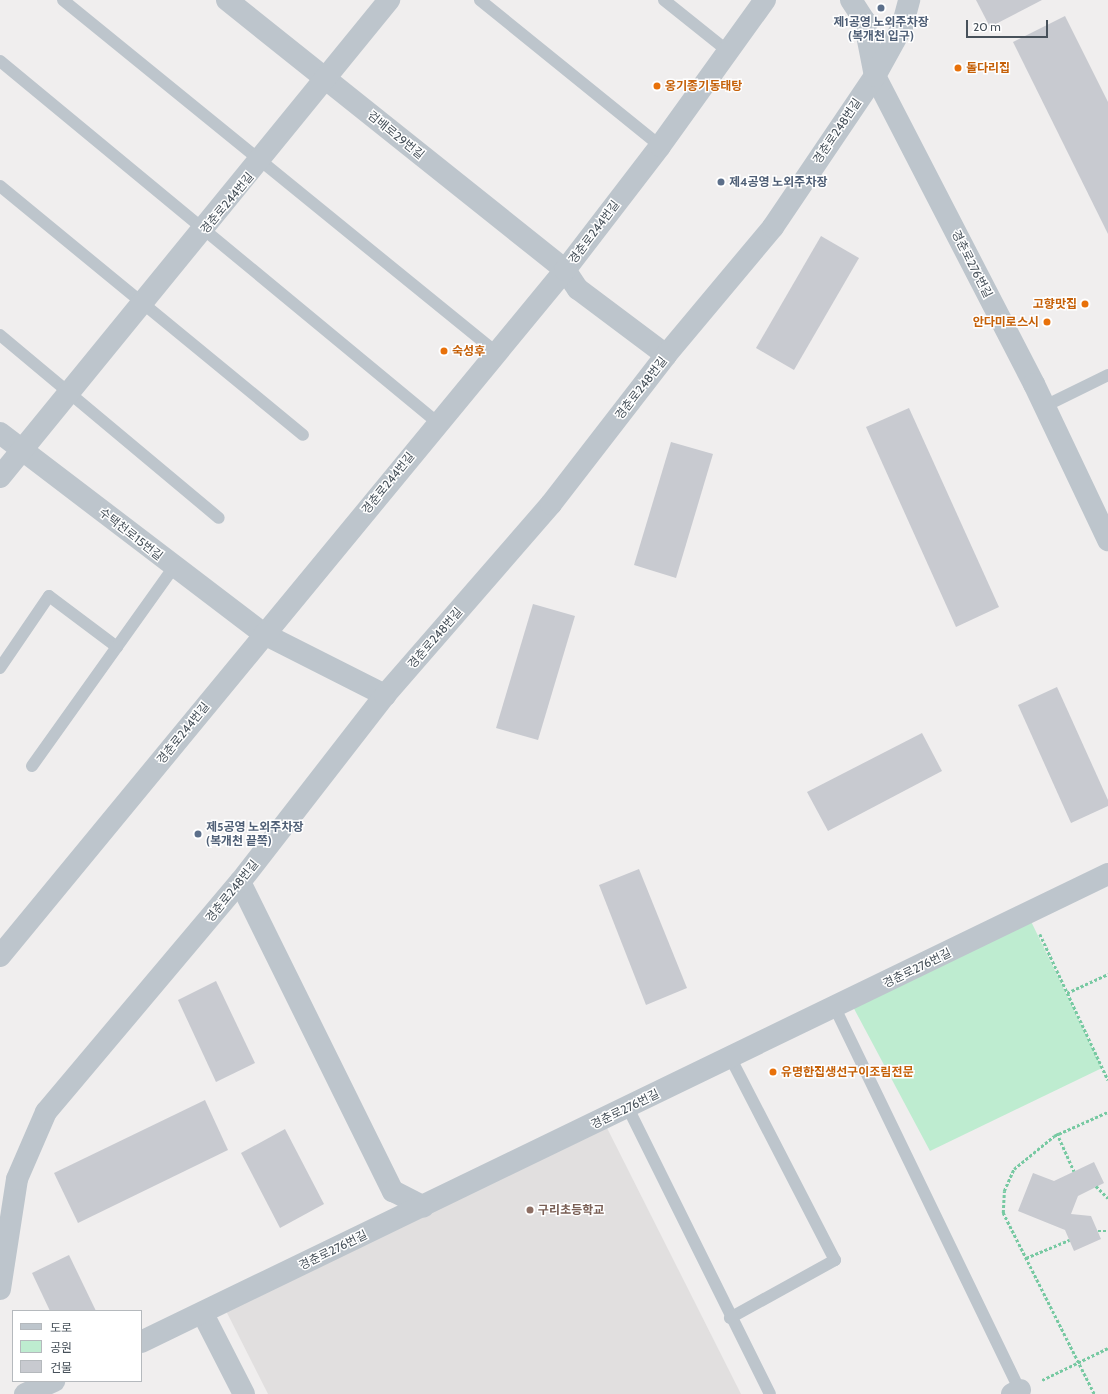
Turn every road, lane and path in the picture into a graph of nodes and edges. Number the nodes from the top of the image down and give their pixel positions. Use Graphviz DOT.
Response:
graph roads {
  1 [pos="63,0"];
  2 [pos="226,0"];
  3 [pos="389,0"];
  4 [pos="480,0"];
  5 [pos="664,0"];
  6 [pos="765,0"];
  7 [pos="851,0"];
  8 [pos="909,0"];
  9 [pos="729,52"];
  10 [pos="0,61"];
  11 [pos="875,76"];
  12 [pos="326,78"];
  13 [pos="660,146"];
  14 [pos="260,162"];
  15 [pos="0,186"];
  16 [pos="205,229"];
  17 [pos="565,270"];
  18 [pos="142,304"];
  19 [pos="0,335"];
  20 [pos="497,353"];
  21 [pos="666,355"];
  22 [pos="1108,375"];
  23 [pos="69,393"];
  24 [pos="1045,406"];
  25 [pos="438,423"];
  26 [pos="0,433"];
  27 [pos="303,435"];
  28 [pos="23,451"];
  29 [pos="0,477"];
  30 [pos="219,518"];
  31 [pos="1108,540"];
  32 [pos="174,567"];
  33 [pos="264,634"];
  34 [pos="116,647"];
  35 [pos="0,668"];
  36 [pos="385,695"];
  37 [pos="32,766"];
  38 [pos="1108,874"];
  39 [pos="240,882"];
  40 [pos="1030,914"];
  41 [pos="0,956"];
  42 [pos="1108,974"];
  43 [pos="1067,993"];
  44 [pos="835,1008"];
  45 [pos="729,1055"];
  46 [pos="1108,1080"];
  47 [pos="628,1108"];
  48 [pos="1108,1112"];
  49 [pos="1057,1133"];
  50 [pos="1074,1171"];
  51 [pos="1096,1186"];
  52 [pos="1108,1198"];
  53 [pos="424,1206"];
  54 [pos="1098,1231"];
  55 [pos="1108,1231"];
  56 [pos="1069,1240"];
  57 [pos="1026,1258"];
  58 [pos="0,1289"];
  59 [pos="203,1314"];
  60 [pos="730,1318"];
  61 [pos="142,1342"];
  62 [pos="1108,1348"];
  63 [pos="1078,1362"];
  64 [pos="52,1382"];
  65 [pos="1018,1393"];
  66 [pos="25,1394"];
  67 [pos="244,1394"];
  68 [pos="770,1394"];
  69 [pos="1094,1394"];
  1 -- 14 [label="lane"];
  2 -- 12 [label="street, 검배로29번길"];
  3 -- 12 [label="street, 경춘로244번길"];
  4 -- 13 [label="lane"];
  5 -- 9 [label="lane"];
  6 -- 9 [label="street, 경춘로244번길"];
  7 -- 11 [label="street, 경춘로276번길"];
  8 -- 11 [label="street, 경춘로248번길"];
  9 -- 13 [label="street, 경춘로244번길"];
  10 -- 16 [label="lane"];
  11 -- 21 [label="street, 경춘로248번길"];
  11 -- 24 [label="street, 경춘로276번길"];
  12 -- 14 [label="street, 경춘로244번길"];
  12 -- 17 [label="street, 검배로29번길"];
  13 -- 17 [label="street, 경춘로244번길"];
  14 -- 16 [label="street, 경춘로244번길"];
  14 -- 20 [label="lane"];
  15 -- 18 [label="lane"];
  16 -- 18 [label="street, 경춘로244번길"];
  16 -- 25 [label="lane"];
  17 -- 20 [label="street, 경춘로244번길"];
  17 -- 21 [label="street, 검배로29번길"];
  18 -- 23 [label="street, 경춘로244번길"];
  18 -- 27 [label="lane"];
  19 -- 23 [label="lane"];
  20 -- 25 [label="street, 경춘로244번길"];
  21 -- 36 [label="street, 경춘로248번길"];
  22 -- 24 [label="lane"];
  23 -- 28 [label="street, 경춘로244번길"];
  23 -- 30 [label="lane"];
  24 -- 31 [label="street, 경춘로276번길"];
  25 -- 33 [label="street, 경춘로244번길"];
  26 -- 28 [label="street, 수택천로15번길"];
  28 -- 29 [label="street, 경춘로244번길"];
  28 -- 32 [label="street, 수택천로15번길"];
  32 -- 33 [label="street, 수택천로15번길"];
  32 -- 34 [label="lane"];
  33 -- 36 [label="street, 수택천로15번길"];
  33 -- 41 [label="street, 경춘로244번길"];
  34 -- 35 [label="lane"];
  34 -- 37 [label="lane"];
  36 -- 39 [label="street, 경춘로248번길"];
  38 -- 40 [label="street, 경춘로276번길"];
  39 -- 53 [label="street"];
  39 -- 58 [label="street, 경춘로248번길"];
  40 -- 43 [label="path"];
  40 -- 44 [label="street, 경춘로276번길"];
  42 -- 43 [label="path"];
  43 -- 46 [label="path"];
  44 -- 45 [label="street, 경춘로276번길"];
  44 -- 65 [label="lane"];
  45 -- 47 [label="street, 경춘로276번길"];
  45 -- 60 [label="lane"];
  47 -- 53 [label="street, 경춘로276번길"];
  47 -- 60 [label="lane"];
  48 -- 49 [label="path"];
  49 -- 50 [label="path"];
  49 -- 57 [label="path"];
  51 -- 52 [label="path"];
  53 -- 59 [label="street, 경춘로276번길"];
  54 -- 55 [label="path"];
  56 -- 57 [label="path"];
  57 -- 63 [label="path"];
  59 -- 61 [label="street, 경춘로276번길"];
  59 -- 67 [label="street"];
  60 -- 68 [label="lane"];
  62 -- 63 [label="path"];
  63 -- 65 [label="path"];
  63 -- 69 [label="path"];
  64 -- 66 [label="street"];
}
